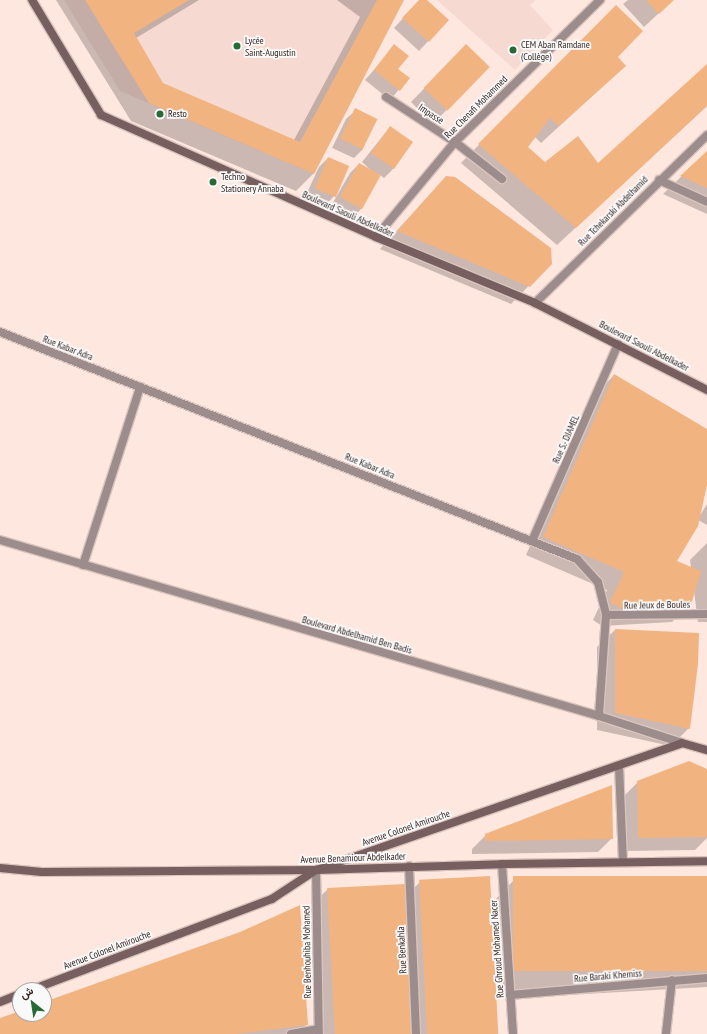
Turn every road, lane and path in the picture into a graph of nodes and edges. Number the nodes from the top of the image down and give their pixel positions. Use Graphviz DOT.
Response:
graph roads {
  1 [pos="32,0"];
  2 [pos="600,0"];
  3 [pos="386,97"];
  4 [pos="707,135"];
  5 [pos="455,142"];
  6 [pos="502,179"];
  7 [pos="659,180"];
  8 [pos="707,202"];
  9 [pos="376,237"];
  10 [pos="535,303"];
  11 [pos="0,332"];
  12 [pos="618,344"];
  13 [pos="140,387"];
  14 [pos="707,390"];
  15 [pos="0,540"];
  16 [pos="532,541"];
  17 [pos="83,565"];
  18 [pos="707,614"];
  19 [pos="606,616"];
  20 [pos="598,716"];
  21 [pos="682,743"];
  22 [pos="707,750"];
  23 [pos="619,766"];
  24 [pos="707,861"];
  25 [pos="623,862"];
  26 [pos="502,864"];
  27 [pos="409,866"];
  28 [pos="0,868"];
  29 [pos="316,870"];
  30 [pos="707,978"];
  31 [pos="672,980"];
  32 [pos="52,982"];
  33 [pos="510,995"];
  34 [pos="12,997"];
  35 [pos="0,1002"];
  36 [pos="319,1032"];
  37 [pos="291,1034"];
  38 [pos="416,1034"];
  39 [pos="513,1034"];
  40 [pos="666,1034"];
  1 -- 9 [label="main road, Boulevard Saouli Abdelkader"];
  2 -- 5 [label="street, Rue Chenafi Mohammed"];
  3 -- 5 [label="street, Impasse"];
  4 -- 7 [label="street, Rue Tchekarski Abdelhamid"];
  5 -- 6 [label="street, Impasse"];
  5 -- 9 [label="street, Rue Chenafi Mohammed"];
  7 -- 8 [label="street"];
  7 -- 10 [label="street, Rue Tchekarski Abdelhamid"];
  9 -- 10 [label="main road, Boulevard Saouli Abdelkader"];
  10 -- 12 [label="main road, Boulevard Saouli Abdelkader"];
  11 -- 13 [label="street, Rue Kabar Adra"];
  12 -- 14 [label="main road, Boulevard Saouli Abdelkader"];
  12 -- 16 [label="street, Rue S.- DJAMEL"];
  13 -- 16 [label="street, Rue Kabar Adra"];
  13 -- 17 [label="street"];
  15 -- 17 [label="street, Boulevard Abdelhamid Ben Badis"];
  16 -- 19 [label="street, Rue Kabar Adra"];
  17 -- 20 [label="street, Boulevard Abdelhamid Ben Badis"];
  18 -- 19 [label="street, Rue Jeux de Boules"];
  19 -- 20 [label="street, Rue Kabar Adra"];
  20 -- 21 [label="street, Boulevard Abdelhamid Ben Badis"];
  21 -- 22 [label="main road, Boulevard Abdelhamid Ben Badis"];
  21 -- 23 [label="main road, Avenue Colonel Amirouche"];
  23 -- 25 [label="street"];
  23 -- 29 [label="main road, Avenue Colonel Amirouche"];
  24 -- 25 [label="main road, Avenue Benamiour Abdelkader"];
  25 -- 26 [label="main road, Avenue Benamiour Abdelkader"];
  26 -- 27 [label="main road, Avenue Benamiour Abdelkader"];
  26 -- 33 [label="street, Rue Ghroud Mohamed Nacer"];
  27 -- 29 [label="main road, Avenue Benamiour Abdelkader"];
  27 -- 38 [label="street, Rue Benkahla"];
  28 -- 29 [label="main road, Avenue Benamiour Abdelkader"];
  29 -- 32 [label="main road, Avenue Colonel Amirouche"];
  29 -- 36 [label="street, Rue Benhouhiba Mohamed"];
  30 -- 31 [label="street, Rue Baraki Khemiss"];
  31 -- 33 [label="street, Rue Baraki Khemiss"];
  31 -- 40 [label="street"];
  33 -- 39 [label="street, Rue Ghroud Mohamed Nacer"];
  34 -- 35 [label="main road"];
  36 -- 37 [label="street"];
}
